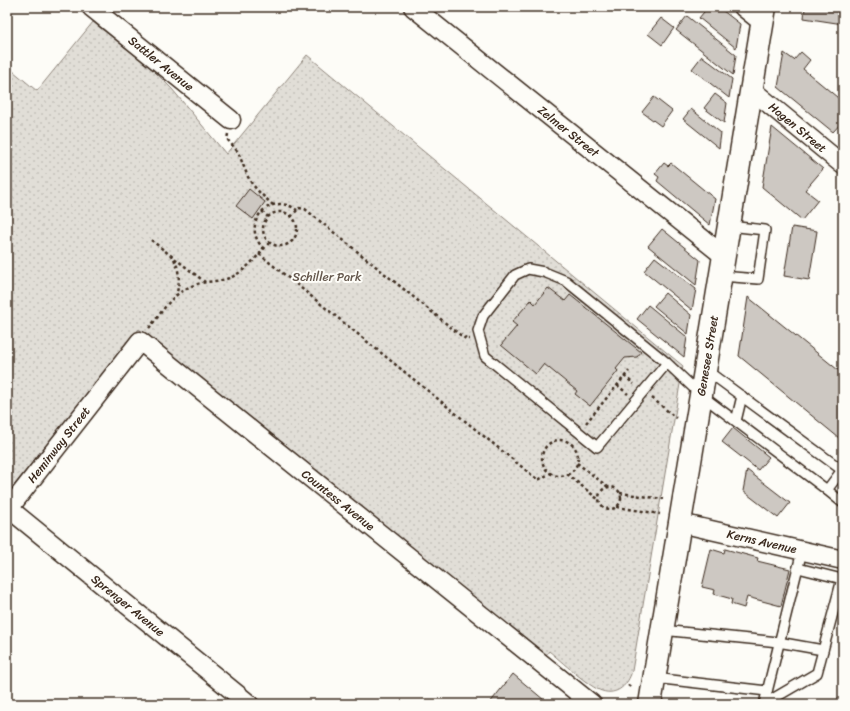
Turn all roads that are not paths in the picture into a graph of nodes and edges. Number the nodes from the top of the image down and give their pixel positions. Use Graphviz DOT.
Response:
graph roads {
  1 [pos="91,7"];
  2 [pos="413,7"];
  3 [pos="743,7"];
  4 [pos="110,13"];
  5 [pos="764,15"];
  6 [pos="752,90"];
  7 [pos="231,120"];
  8 [pos="843,165"];
  9 [pos="729,226"];
  10 [pos="723,266"];
  11 [pos="667,363"];
  12 [pos="706,370"];
  13 [pos="701,395"];
  14 [pos="742,396"];
  15 [pos="96,397"];
  16 [pos="736,422"];
  17 [pos="842,470"];
  18 [pos="827,490"];
  19 [pos="843,502"];
  20 [pos="8,509"];
  21 [pos="680,523"];
  22 [pos="800,559"];
  23 [pos="843,560"];
  24 [pos="842,574"];
  25 [pos="662,630"];
  26 [pos="778,642"];
  27 [pos="823,650"];
  28 [pos="654,678"];
  29 [pos="767,691"];
  30 [pos="249,704"];
  31 [pos="592,704"];
  32 [pos="650,704"];
  33 [pos="764,704"];
  1 -- 4 [label="street, Sattler Avenue"];
  2 -- 10 [label="street, Zelmer Street"];
  3 -- 5 [label="street"];
  4 -- 7 [label="street, Sattler Avenue"];
  5 -- 6 [label="main road, Genesee Street"];
  6 -- 8 [label="street, Hagen Street"];
  6 -- 9 [label="main road, Genesee Street"];
  9 -- 10 [label="main road, Genesee Street"];
  9 -- 10 [label="lane"];
  10 -- 12 [label="main road, Genesee Street"];
  11 -- 11 [label="lane"];
  11 -- 13 [label="lane"];
  12 -- 13 [label="main road, Genesee Street"];
  12 -- 14 [label="lane"];
  13 -- 16 [label="lane"];
  13 -- 21 [label="main road, Genesee Street"];
  14 -- 16 [label="lane"];
  14 -- 17 [label="lane"];
  15 -- 20 [label="street, Heminway Street"];
  15 -- 31 [label="street, Countess Avenue"];
  16 -- 18 [label="lane"];
  17 -- 18 [label="lane"];
  18 -- 19 [label="lane"];
  20 -- 30 [label="street, Sprenger Avenue"];
  21 -- 22 [label="street, Kerns Avenue"];
  21 -- 25 [label="main road, Genesee Street"];
  22 -- 23 [label="street, Kerns Avenue"];
  22 -- 24 [label="lane"];
  22 -- 26 [label="lane"];
  24 -- 27 [label="lane"];
  25 -- 26 [label="lane"];
  25 -- 28 [label="main road, Genesee Street"];
  26 -- 27 [label="lane"];
  26 -- 29 [label="lane"];
  27 -- 33 [label="lane"];
  28 -- 29 [label="lane"];
  28 -- 32 [label="main road, Genesee Street"];
  29 -- 33 [label="lane"];
}
